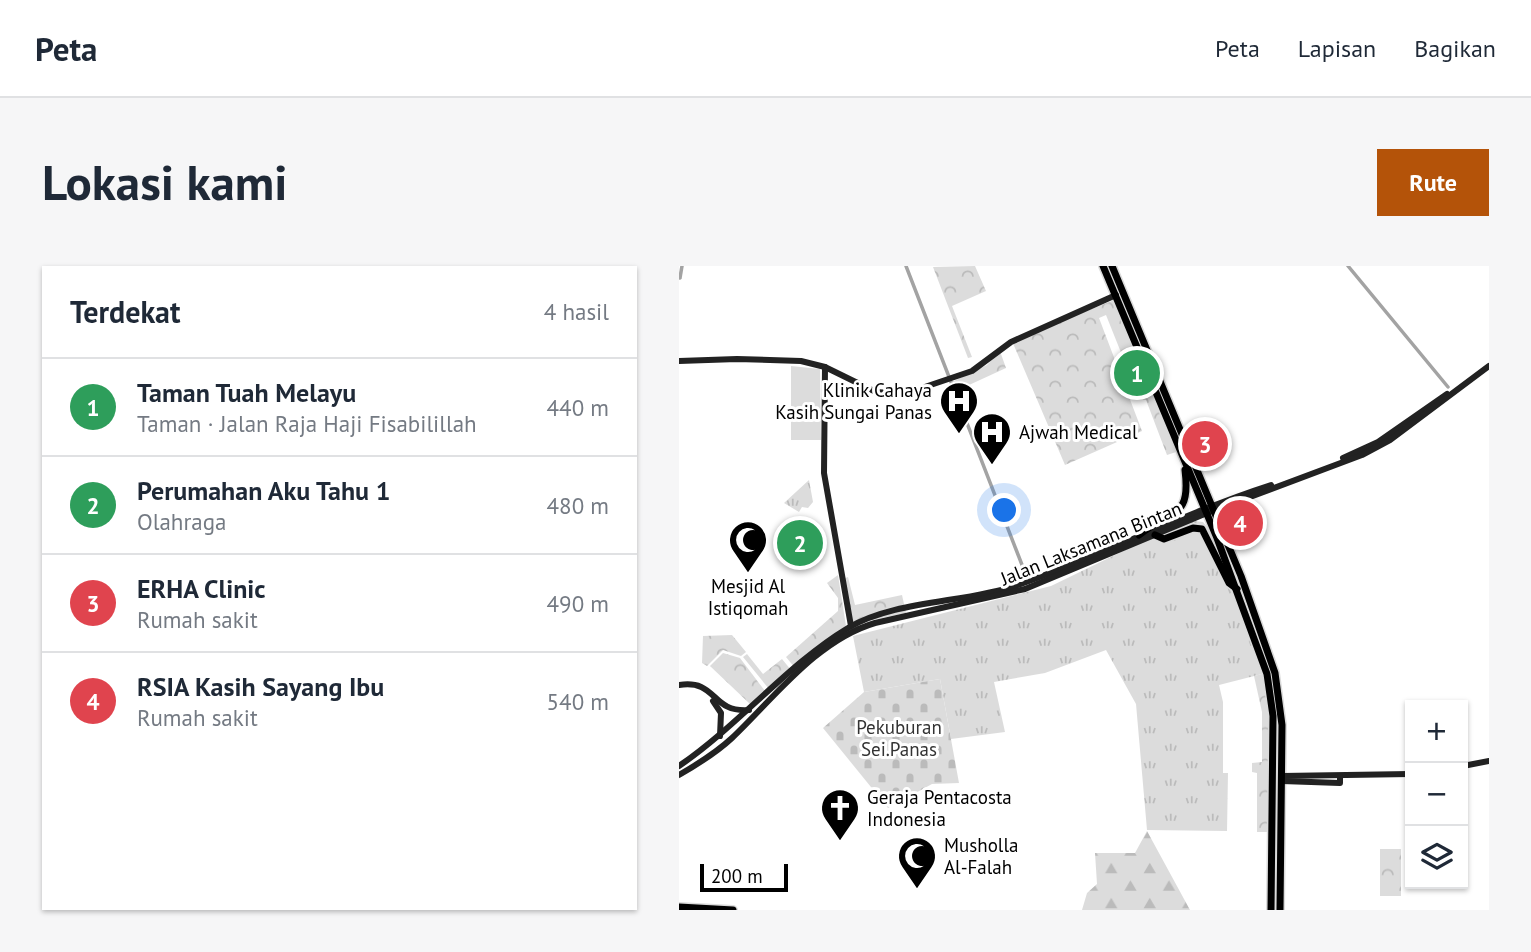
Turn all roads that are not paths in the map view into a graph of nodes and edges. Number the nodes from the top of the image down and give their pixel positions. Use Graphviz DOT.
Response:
graph roads {
  1 [pos="1103,266"];
  2 [pos="1112,266"];
  3 [pos="1116,295"];
  4 [pos="1145,341"];
  5 [pos="1136,345"];
  6 [pos="679,361"];
  7 [pos="1489,361"];
  8 [pos="1489,366"];
  9 [pos="825,367"];
  10 [pos="1184,462"];
  11 [pos="1210,509"];
  12 [pos="1139,535"];
  13 [pos="1154,535"];
  14 [pos="1047,578"];
  15 [pos="1238,589"];
  16 [pos="851,626"];
  17 [pos="679,686"];
  18 [pos="1275,699"];
  19 [pos="749,710"];
  20 [pos="719,738"];
  21 [pos="1272,750"];
  22 [pos="1282,750"];
  23 [pos="1489,761"];
  24 [pos="1468,765"];
  25 [pos="679,766"];
  26 [pos="1405,774"];
  27 [pos="679,775"];
  28 [pos="1282,778"];
  29 [pos="1271,887"];
  30 [pos="1281,887"];
  31 [pos="679,907"];
  32 [pos="733,910"];
  33 [pos="1271,910"];
  34 [pos="1280,910"];
  1 -- 3 [label="main road"];
  2 -- 4 [label="main road"];
  3 -- 5 [label="main road"];
  3 -- 9 [label="main road"];
  4 -- 5 [label="main road"];
  4 -- 11 [label="main road"];
  5 -- 10 [label="main road"];
  6 -- 9 [label="main road"];
  7 -- 11 [label="main road, Jalan Laksamana Bintan"];
  8 -- 11 [label="main road, Jalan Laksamana Bintan"];
  9 -- 16 [label="main road"];
  10 -- 11 [label="main road"];
  10 -- 12 [label="main road"];
  11 -- 12 [label="main road, Jalan Laksamana Bintan"];
  11 -- 13 [label="main road, Jalan Laksamana Bintan"];
  11 -- 15 [label="main road"];
  11 -- 18 [label="main road"];
  12 -- 14 [label="main road, Jalan Laksamana Bintan"];
  13 -- 14 [label="main road, Jalan Laksamana Bintan"];
  13 -- 15 [label="main road"];
  14 -- 16 [label="main road, Jalan Laksamana Bintan"];
  14 -- 27 [label="main road, Jalan Laksamana Bintan"];
  15 -- 18 [label="main road"];
  16 -- 19 [label="main road, Jalan Laksamana Bintan"];
  17 -- 19 [label="main road"];
  17 -- 20 [label="main road"];
  18 -- 21 [label="main road"];
  18 -- 22 [label="main road"];
  19 -- 20 [label="main road, Jalan Laksamana Bintan"];
  20 -- 25 [label="main road, Jalan Laksamana Bintan"];
  21 -- 22 [label="main road"];
  21 -- 29 [label="main road"];
  22 -- 28 [label="main road"];
  23 -- 24 [label="main road"];
  26 -- 28 [label="main road"];
  28 -- 30 [label="main road"];
  29 -- 30 [label="main road"];
  29 -- 33 [label="main road"];
  30 -- 34 [label="main road"];
  31 -- 32 [label="main road"];
}
